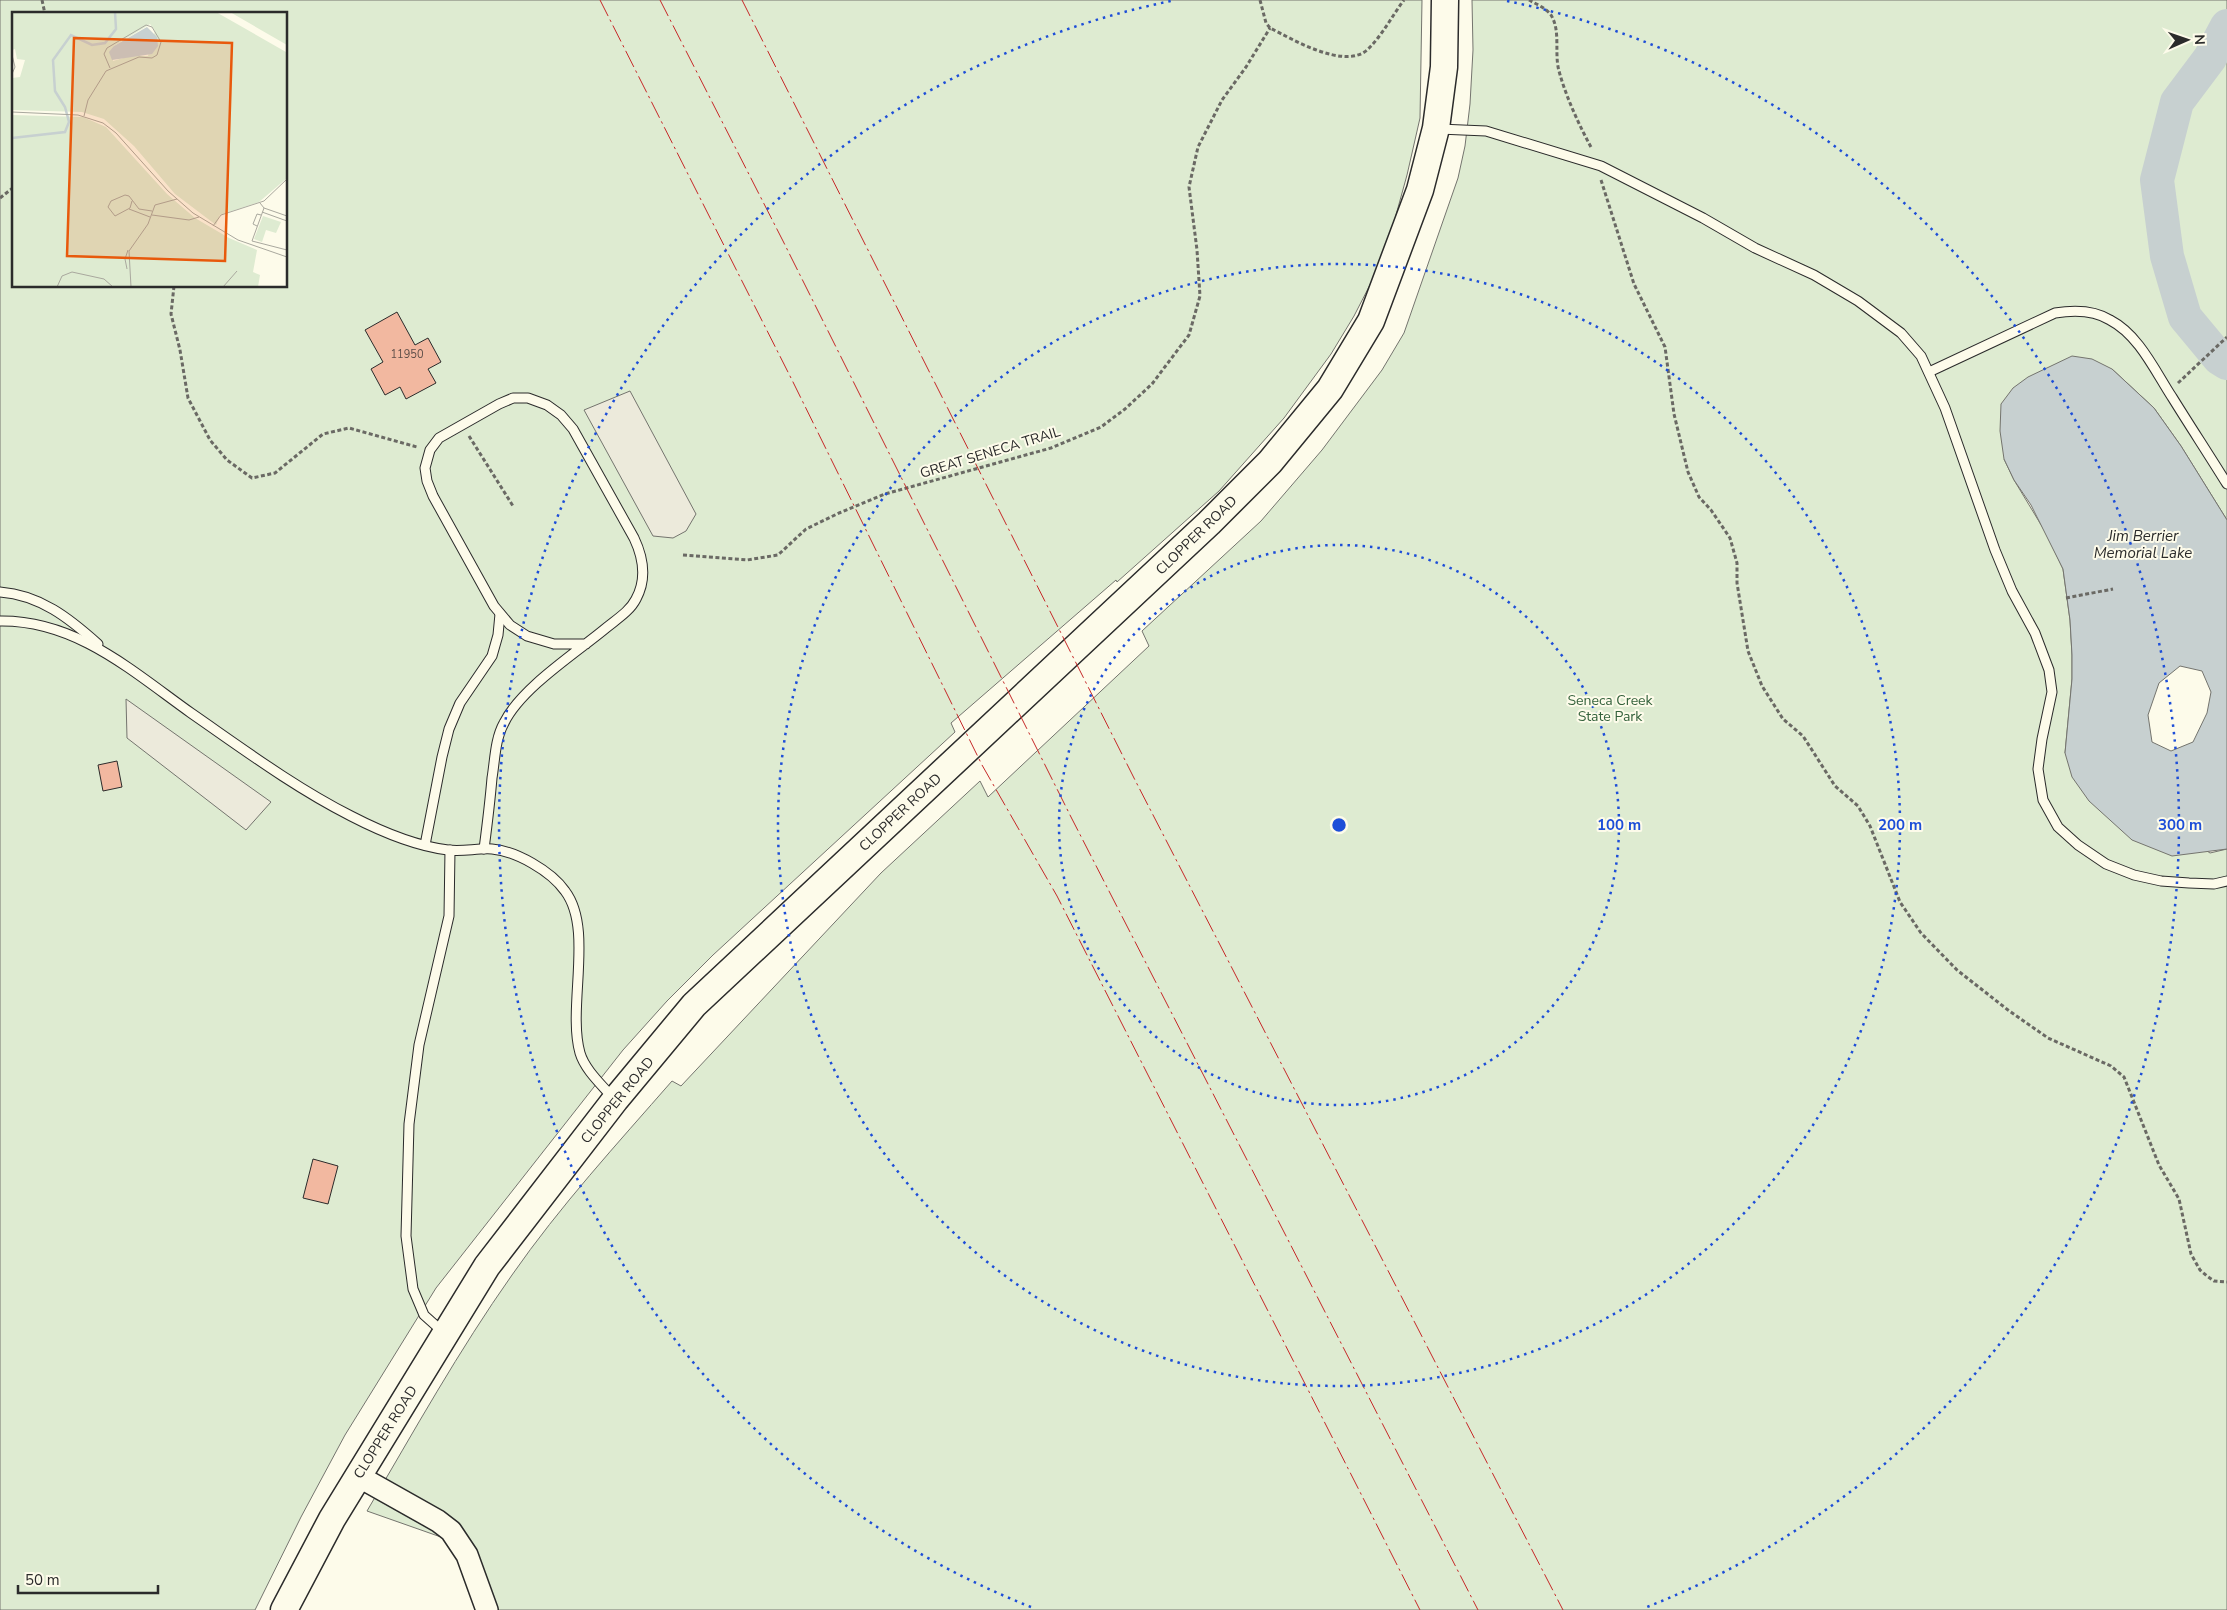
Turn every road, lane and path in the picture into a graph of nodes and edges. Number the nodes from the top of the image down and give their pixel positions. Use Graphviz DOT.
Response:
graph roads {
  1 [pos="1260,0"];
  2 [pos="1404,0"];
  3 [pos="1445,0"];
  4 [pos="1529,0"];
  5 [pos="1270,28"];
  6 [pos="1436,128"];
  7 [pos="1601,166"];
  8 [pos="12,189"];
  9 [pos="0,198"];
  10 [pos="174,288"];
  11 [pos="2227,338"];
  12 [pos="1929,372"];
  13 [pos="2169,392"];
  14 [pos="462,425"];
  15 [pos="430,450"];
  16 [pos="2227,484"];
  17 [pos="513,506"];
  18 [pos="684,555"];
  19 [pos="2112,589"];
  20 [pos="0,592"];
  21 [pos="2066,598"];
  22 [pos="500,614"];
  23 [pos="0,620"];
  24 [pos="586,644"];
  25 [pos="108,653"];
  26 [pos="425,845"];
  27 [pos="450,850"];
  28 [pos="484,850"];
  29 [pos="2227,881"];
  30 [pos="615,1100"];
  31 [pos="2227,1282"];
  32 [pos="445,1334"];
  33 [pos="358,1476"];
  34 [pos="284,1610"];
  35 [pos="487,1610"];
  1 -- 5 [label="path"];
  2 -- 5 [label="path"];
  3 -- 6 [label="main road, CLOPPER ROAD"];
  4 -- 7 [label="path"];
  5 -- 18 [label="path, GREAT SENECA TRAIL"];
  6 -- 7 [label="lane"];
  6 -- 30 [label="main road, CLOPPER ROAD"];
  7 -- 12 [label="lane"];
  7 -- 31 [label="path"];
  8 -- 9 [label="path"];
  10 -- 15 [label="path"];
  11 -- 13 [label="path"];
  12 -- 13 [label="lane"];
  12 -- 29 [label="lane"];
  13 -- 16 [label="lane"];
  14 -- 15 [label="lane"];
  14 -- 17 [label="path"];
  14 -- 24 [label="lane"];
  15 -- 22 [label="lane"];
  19 -- 21 [label="path"];
  20 -- 25 [label="lane"];
  22 -- 24 [label="lane"];
  22 -- 26 [label="lane"];
  23 -- 25 [label="lane"];
  24 -- 28 [label="lane"];
  25 -- 26 [label="lane"];
  26 -- 27 [label="lane"];
  27 -- 28 [label="lane"];
  27 -- 32 [label="lane"];
  28 -- 30 [label="lane"];
  30 -- 32 [label="main road, CLOPPER ROAD"];
  32 -- 33 [label="main road, CLOPPER ROAD"];
  33 -- 34 [label="main road, CLOPPER ROAD"];
  33 -- 35 [label="street"];
}
